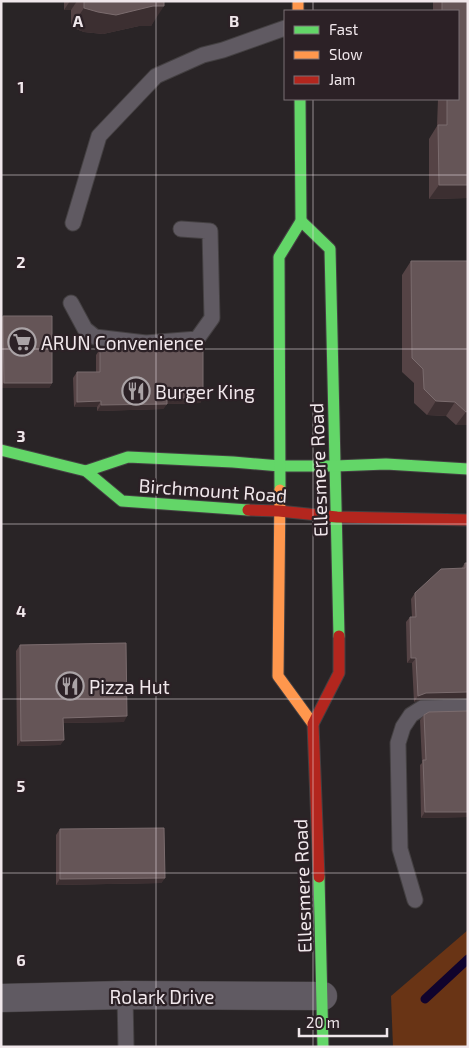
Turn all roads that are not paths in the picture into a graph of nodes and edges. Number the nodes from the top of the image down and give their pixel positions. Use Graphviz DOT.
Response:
graph roads {
  1 [pos="284,28"];
  2 [pos="300,100"];
  3 [pos="301,221"];
  4 [pos="73,223"];
  5 [pos="181,229"];
  6 [pos="71,303"];
  7 [pos="1,450"];
  8 [pos="280,466"];
  9 [pos="335,466"];
  10 [pos="468,469"];
  11 [pos="86,471"];
  12 [pos="279,511"];
  13 [pos="337,516"];
  14 [pos="468,520"];
  15 [pos="468,707"];
  16 [pos="313,724"];
  17 [pos="415,900"];
  18 [pos="125,995"];
  19 [pos="323,996"];
  20 [pos="1,998"];
  21 [pos="126,1047"];
  22 [pos="323,1047"];
  1 -- 4 [label="lane"];
  2 -- 3 [label="main road"];
  3 -- 8 [label="main road, Ellesmere Road"];
  3 -- 9 [label="main road, Ellesmere Road"];
  5 -- 6 [label="lane"];
  7 -- 11 [label="main road, Birchmount Road"];
  8 -- 9 [label="main road, Birchmount Road"];
  8 -- 11 [label="main road, Birchmount Road"];
  8 -- 12 [label="main road, Ellesmere Road"];
  9 -- 10 [label="main road, Birchmount Road"];
  9 -- 13 [label="main road, Ellesmere Road"];
  11 -- 12 [label="main road, Birchmount Road"];
  12 -- 13 [label="main road, Birchmount Road"];
  12 -- 16 [label="main road, Ellesmere Road"];
  13 -- 14 [label="main road, Birchmount Road"];
  13 -- 16 [label="main road, Ellesmere Road"];
  15 -- 17 [label="lane"];
  16 -- 19 [label="main road, Ellesmere Road"];
  18 -- 19 [label="street, Rolark Drive"];
  18 -- 20 [label="street, Rolark Drive"];
  18 -- 21 [label="lane"];
  19 -- 22 [label="main road, Ellesmere Road"];
}
